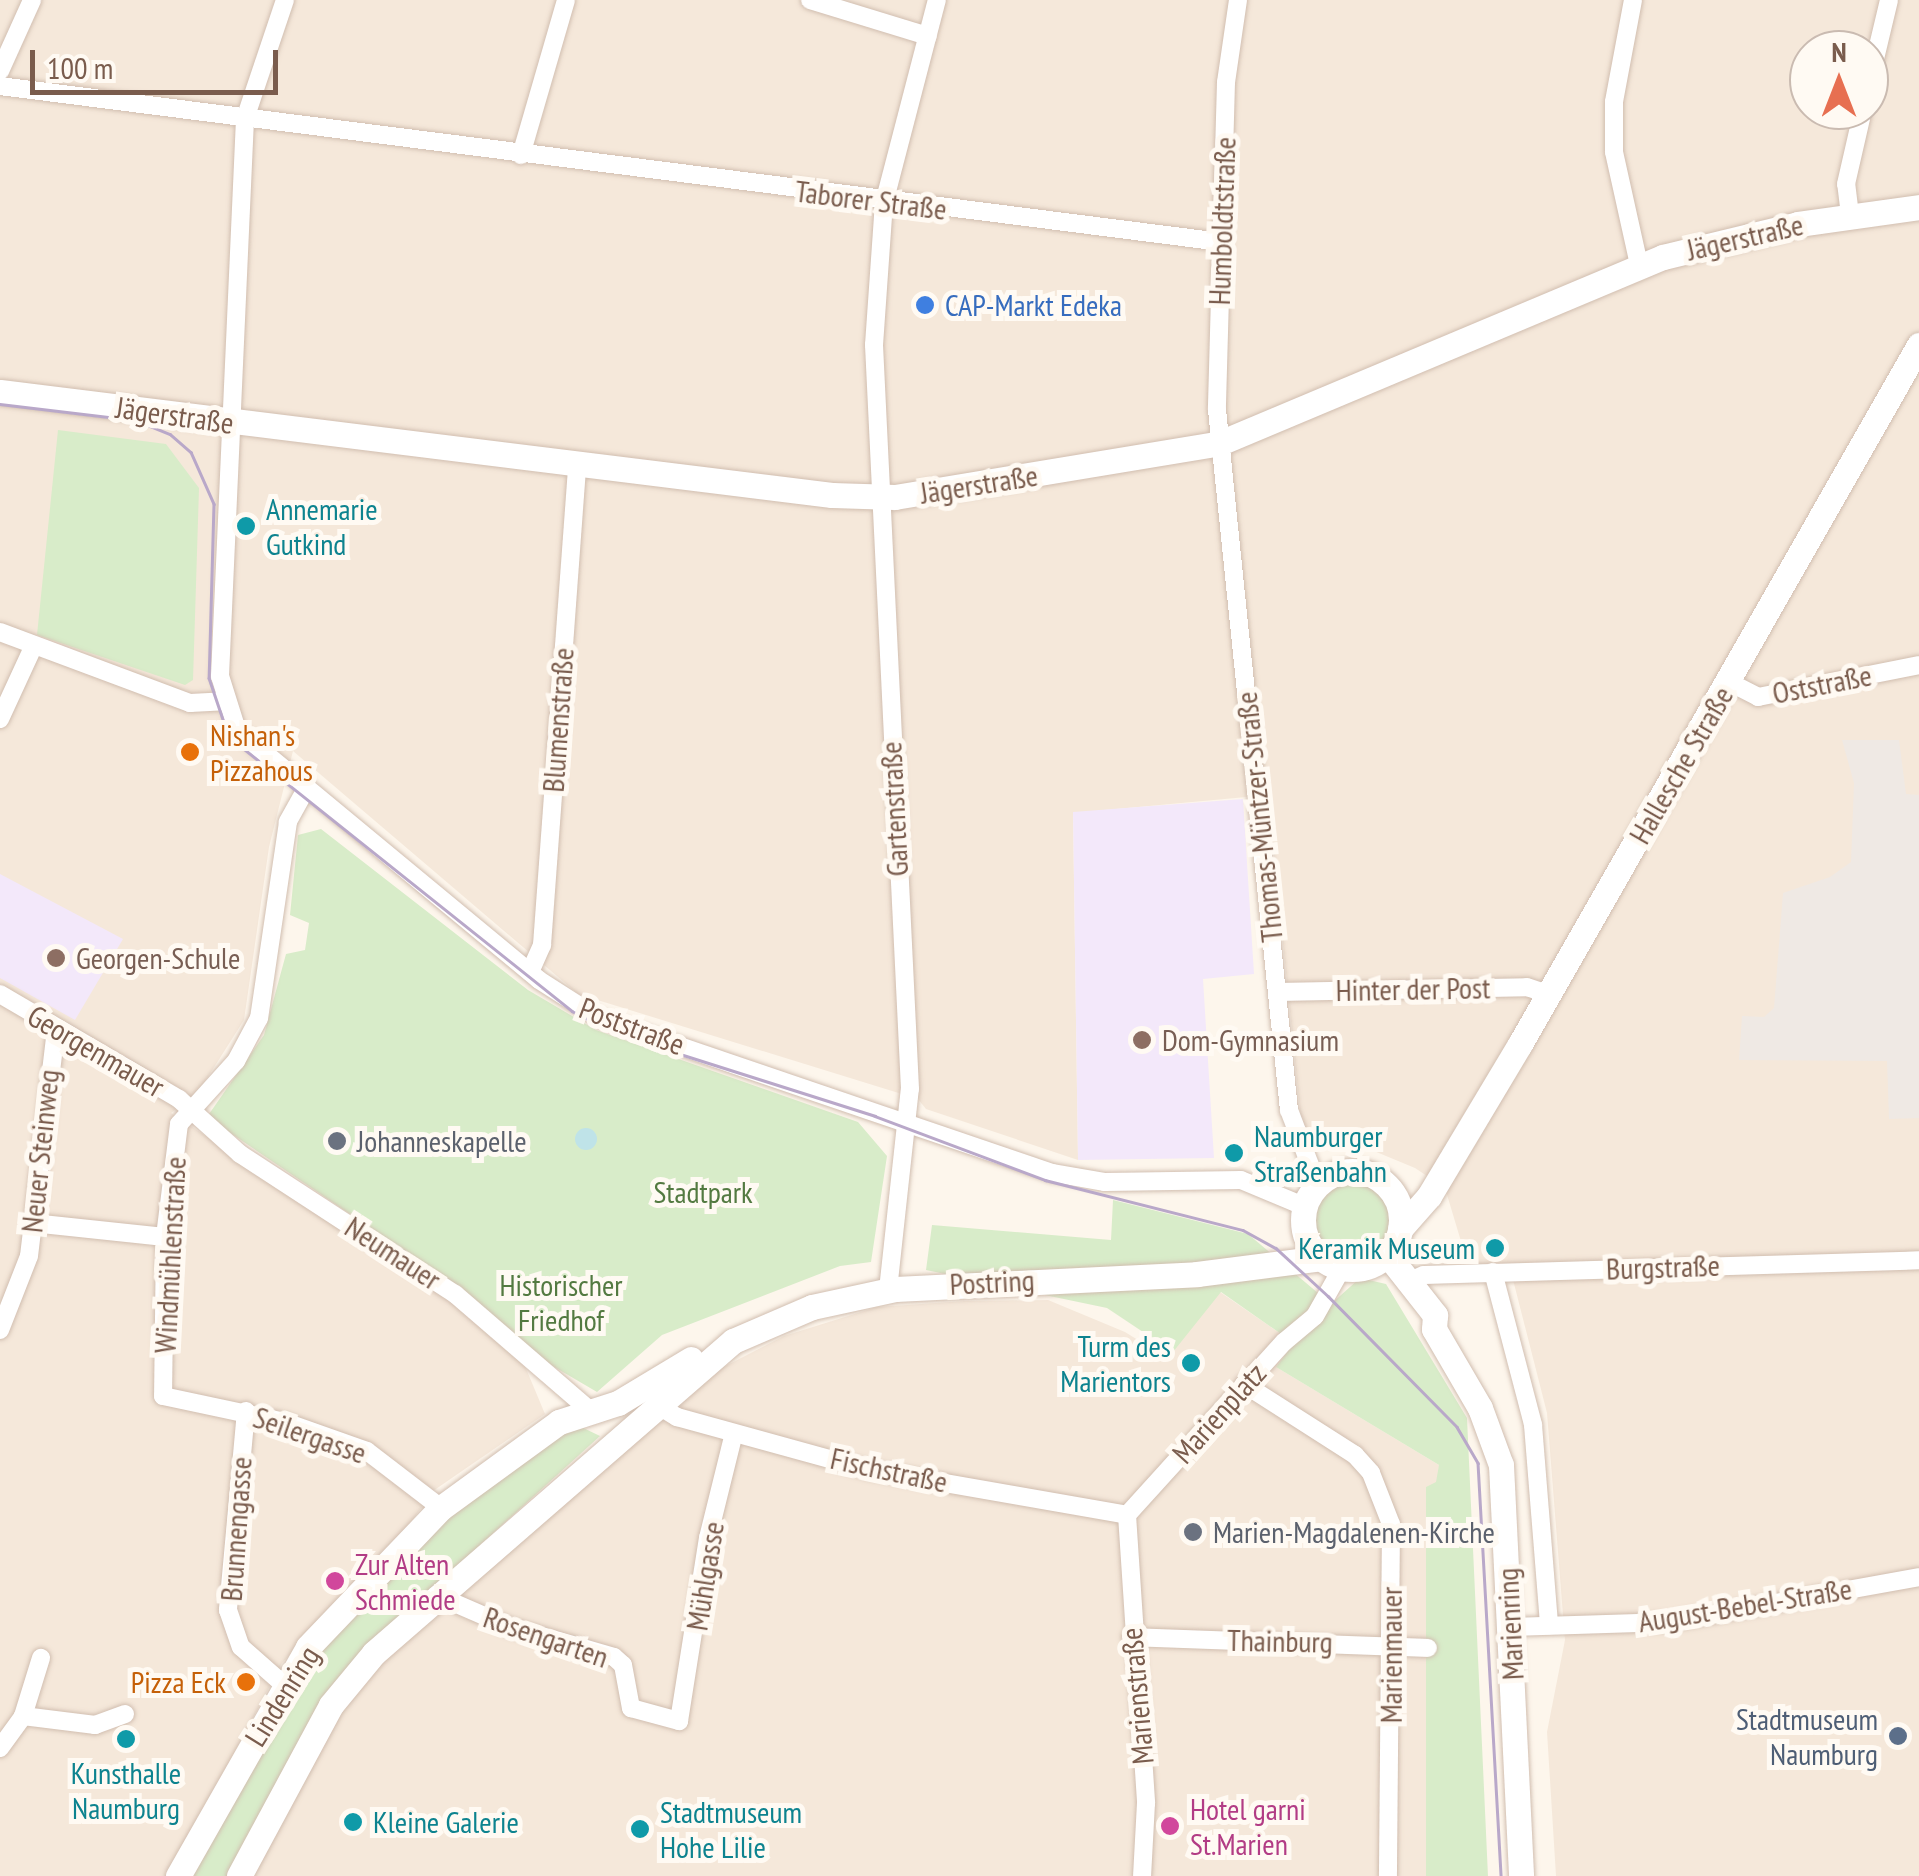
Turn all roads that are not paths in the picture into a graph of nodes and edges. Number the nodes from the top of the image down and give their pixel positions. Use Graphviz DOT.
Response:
graph roads {
  1 [pos="32,0"];
  2 [pos="284,0"];
  3 [pos="566,0"];
  4 [pos="810,0"];
  5 [pos="937,0"];
  6 [pos="1238,0"];
  7 [pos="1633,0"];
  8 [pos="1889,0"];
  9 [pos="1882,30"];
  10 [pos="928,36"];
  11 [pos="0,71"];
  12 [pos="0,86"];
  13 [pos="245,119"];
  14 [pos="1858,130"];
  15 [pos="521,156"];
  16 [pos="884,202"];
  17 [pos="1919,207"];
  18 [pos="1850,215"];
  19 [pos="1222,242"];
  20 [pos="1639,265"];
  21 [pos="1919,345"];
  22 [pos="0,392"];
  23 [pos="229,422"];
  24 [pos="1220,442"];
  25 [pos="577,465"];
  26 [pos="880,498"];
  27 [pos="0,632"];
  28 [pos="34,645"];
  29 [pos="1919,665"];
  30 [pos="1729,682"];
  31 [pos="224,701"];
  32 [pos="0,720"];
  33 [pos="306,789"];
  34 [pos="530,972"];
  35 [pos="1277,992"];
  36 [pos="0,994"];
  37 [pos="1547,994"];
  38 [pos="56,1028"];
  39 [pos="190,1110"];
  40 [pos="908,1121"];
  41 [pos="1434,1179"];
  42 [pos="1388,1188"];
  43 [pos="1310,1208"];
  44 [pos="32,1223"];
  45 [pos="1400,1229"];
  46 [pos="165,1238"];
  47 [pos="1387,1254"];
  48 [pos="1919,1260"];
  49 [pos="1332,1263"];
  50 [pos="1272,1264"];
  51 [pos="1493,1272"];
  52 [pos="1412,1288"];
  53 [pos="888,1290"];
  54 [pos="0,1330"];
  55 [pos="722,1348"];
  56 [pos="1244,1384"];
  57 [pos="652,1394"];
  58 [pos="163,1396"];
  59 [pos="599,1407"];
  60 [pos="246,1412"];
  61 [pos="626,1429"];
  62 [pos="734,1433"];
  63 [pos="441,1508"];
  64 [pos="1127,1515"];
  65 [pos="1919,1577"];
  66 [pos="436,1595"];
  67 [pos="1549,1625"];
  68 [pos="1511,1627"];
  69 [pos="1131,1637"];
  70 [pos="1390,1647"];
  71 [pos="1428,1648"];
  72 [pos="41,1658"];
  73 [pos="283,1684"];
  74 [pos="125,1714"];
  75 [pos="23,1716"];
  76 [pos="679,1721"];
  77 [pos="0,1748"];
  78 [pos="178,1876"];
  79 [pos="239,1876"];
  80 [pos="1142,1876"];
  81 [pos="1388,1876"];
  82 [pos="1521,1876"];
  1 -- 11 [label="street"];
  2 -- 13 [label="street"];
  3 -- 15 [label="street"];
  4 -- 10 [label="street"];
  5 -- 10 [label="street, Gartenstraße"];
  6 -- 19 [label="street, Humboldtstraße"];
  7 -- 20 [label="street"];
  8 -- 9 [label="street"];
  10 -- 16 [label="street, Gartenstraße"];
  12 -- 13 [label="street, Taborer Straße"];
  13 -- 15 [label="street, Taborer Straße"];
  13 -- 23 [label="street"];
  14 -- 18 [label="street"];
  15 -- 16 [label="street, Taborer Straße"];
  16 -- 19 [label="street, Taborer Straße"];
  16 -- 26 [label="street, Gartenstraße"];
  17 -- 18 [label="main road, Jägerstraße"];
  18 -- 20 [label="main road, Jägerstraße"];
  19 -- 24 [label="street, Humboldtstraße"];
  20 -- 24 [label="main road, Jägerstraße"];
  21 -- 30 [label="main road, Hallesche Straße"];
  22 -- 23 [label="main road, Jägerstraße"];
  23 -- 25 [label="main road, Jägerstraße"];
  23 -- 31 [label="street"];
  24 -- 26 [label="main road, Jägerstraße"];
  24 -- 35 [label="street, Thomas-Müntzer-Straße"];
  25 -- 26 [label="main road, Jägerstraße"];
  25 -- 34 [label="street, Blumenstraße"];
  26 -- 40 [label="street, Gartenstraße"];
  27 -- 28 [label="street"];
  28 -- 31 [label="street"];
  28 -- 32 [label="street"];
  29 -- 30 [label="street, Oststraße"];
  30 -- 37 [label="main road, Hallesche Straße"];
  31 -- 33 [label="street, Poststraße"];
  33 -- 34 [label="street, Poststraße"];
  33 -- 39 [label="street, Windmühlenstraße"];
  34 -- 40 [label="street, Poststraße"];
  35 -- 37 [label="street, Hinter der Post"];
  35 -- 43 [label="street, Thomas-Müntzer-Straße"];
  36 -- 38 [label="street, Georgenmauer"];
  37 -- 41 [label="main road, Hallesche Straße"];
  38 -- 39 [label="street, Georgenmauer"];
  38 -- 44 [label="street, Neuer Steinweg"];
  39 -- 46 [label="street, Windmühlenstraße"];
  39 -- 59 [label="street, Neumauer"];
  40 -- 43 [label="street, Poststraße"];
  40 -- 53 [label="street, Gartenstraße"];
  41 -- 42 [label="main road"];
  41 -- 45 [label="main road, Hallesche Straße"];
  42 -- 43 [label="main road"];
  42 -- 45 [label="main road"];
  43 -- 49 [label="main road"];
  43 -- 50 [label="main road"];
  44 -- 46 [label="street"];
  44 -- 54 [label="street, Neuer Steinweg"];
  45 -- 47 [label="main road"];
  46 -- 58 [label="street, Windmühlenstraße"];
  47 -- 49 [label="main road"];
  47 -- 52 [label="main road, Marienring"];
  48 -- 51 [label="street, Burgstraße"];
  49 -- 50 [label="main road, Postring"];
  49 -- 56 [label="street, Marienplatz"];
  50 -- 53 [label="main road, Postring"];
  51 -- 52 [label="street, Burgstraße"];
  51 -- 67 [label="street, Marienring"];
  52 -- 68 [label="main road, Marienring"];
  53 -- 55 [label="main road, Postring"];
  55 -- 57 [label="main road, Lindenring"];
  56 -- 64 [label="street, Marienplatz"];
  56 -- 70 [label="street, Marienmauer"];
  57 -- 59 [label="main road, Lindenring"];
  57 -- 61 [label="main road, Lindenring"];
  57 -- 62 [label="street, Fischstraße"];
  58 -- 60 [label="street, Seilergasse"];
  59 -- 61 [label="main road"];
  59 -- 63 [label="main road, Lindenring"];
  60 -- 63 [label="street, Seilergasse"];
  60 -- 73 [label="street, Brunnengasse"];
  61 -- 66 [label="main road, Lindenring"];
  62 -- 64 [label="street, Fischstraße"];
  62 -- 76 [label="street, Mühlgasse"];
  63 -- 73 [label="main road, Lindenring"];
  64 -- 69 [label="street, Marienstraße"];
  65 -- 67 [label="street, August-Bebel-Straße"];
  66 -- 76 [label="street, Rosengarten"];
  66 -- 79 [label="main road, Lindenring"];
  67 -- 68 [label="street, August-Bebel-Straße"];
  68 -- 82 [label="main road, Marienring"];
  69 -- 70 [label="street, Thainburg"];
  69 -- 80 [label="street, Marienstraße"];
  70 -- 71 [label="street, Thainburg"];
  70 -- 81 [label="street, Marienmauer"];
  72 -- 75 [label="street"];
  73 -- 78 [label="main road, Lindenring"];
  74 -- 75 [label="street"];
  75 -- 77 [label="street"];
}
